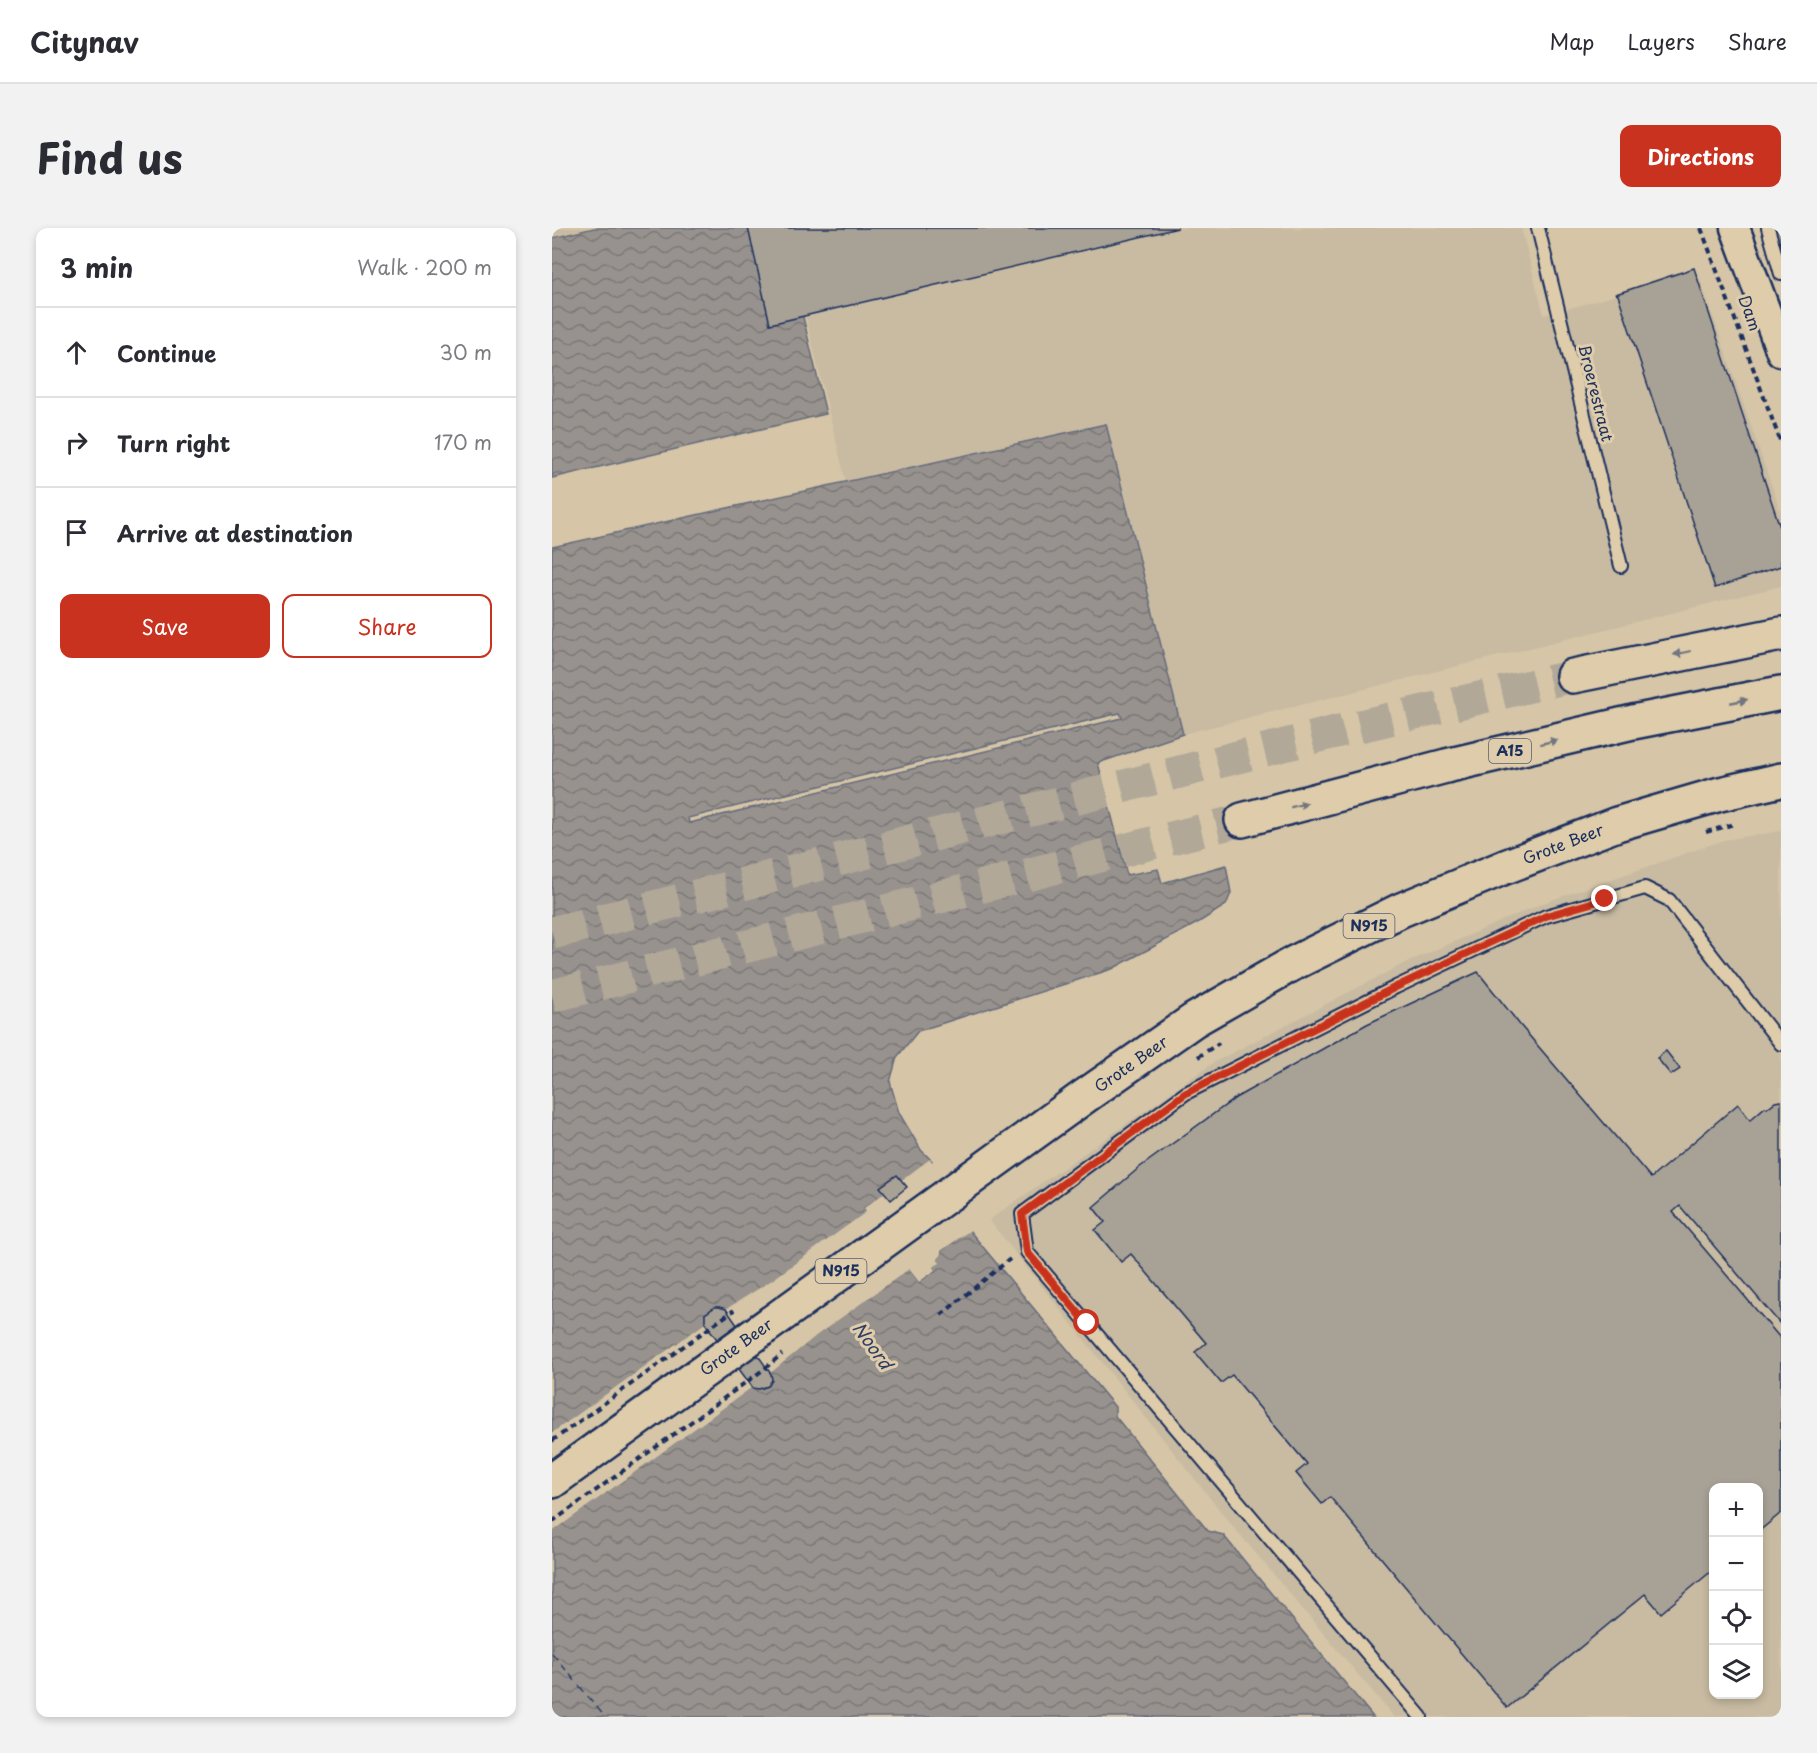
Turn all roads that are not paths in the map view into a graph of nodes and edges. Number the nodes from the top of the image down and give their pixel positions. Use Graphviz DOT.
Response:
graph roads {
  1 [pos="1538,228"];
  2 [pos="1768,228"];
  3 [pos="1741,230"];
  4 [pos="1781,274"];
  5 [pos="1781,352"];
  6 [pos="1620,566"];
  7 [pos="1781,634"];
  8 [pos="1573,676"];
  9 [pos="1781,693"];
  10 [pos="1781,780"];
  11 [pos="1242,820"];
  12 [pos="1781,1044"];
  13 [pos="552,1481"];
  14 [pos="1421,1717"];
  1 -- 6 [label="lane, Broerestraat"];
  2 -- 4 [label="lane"];
  3 -- 5 [label="street"];
  7 -- 8 [label="main road, one-way"];
  11 -- 9 [label="main road, A15, one-way"];
  10 -- 13 [label="main road, Grote Beer / N915"];
  12 -- 14 [label="lane"];
}
